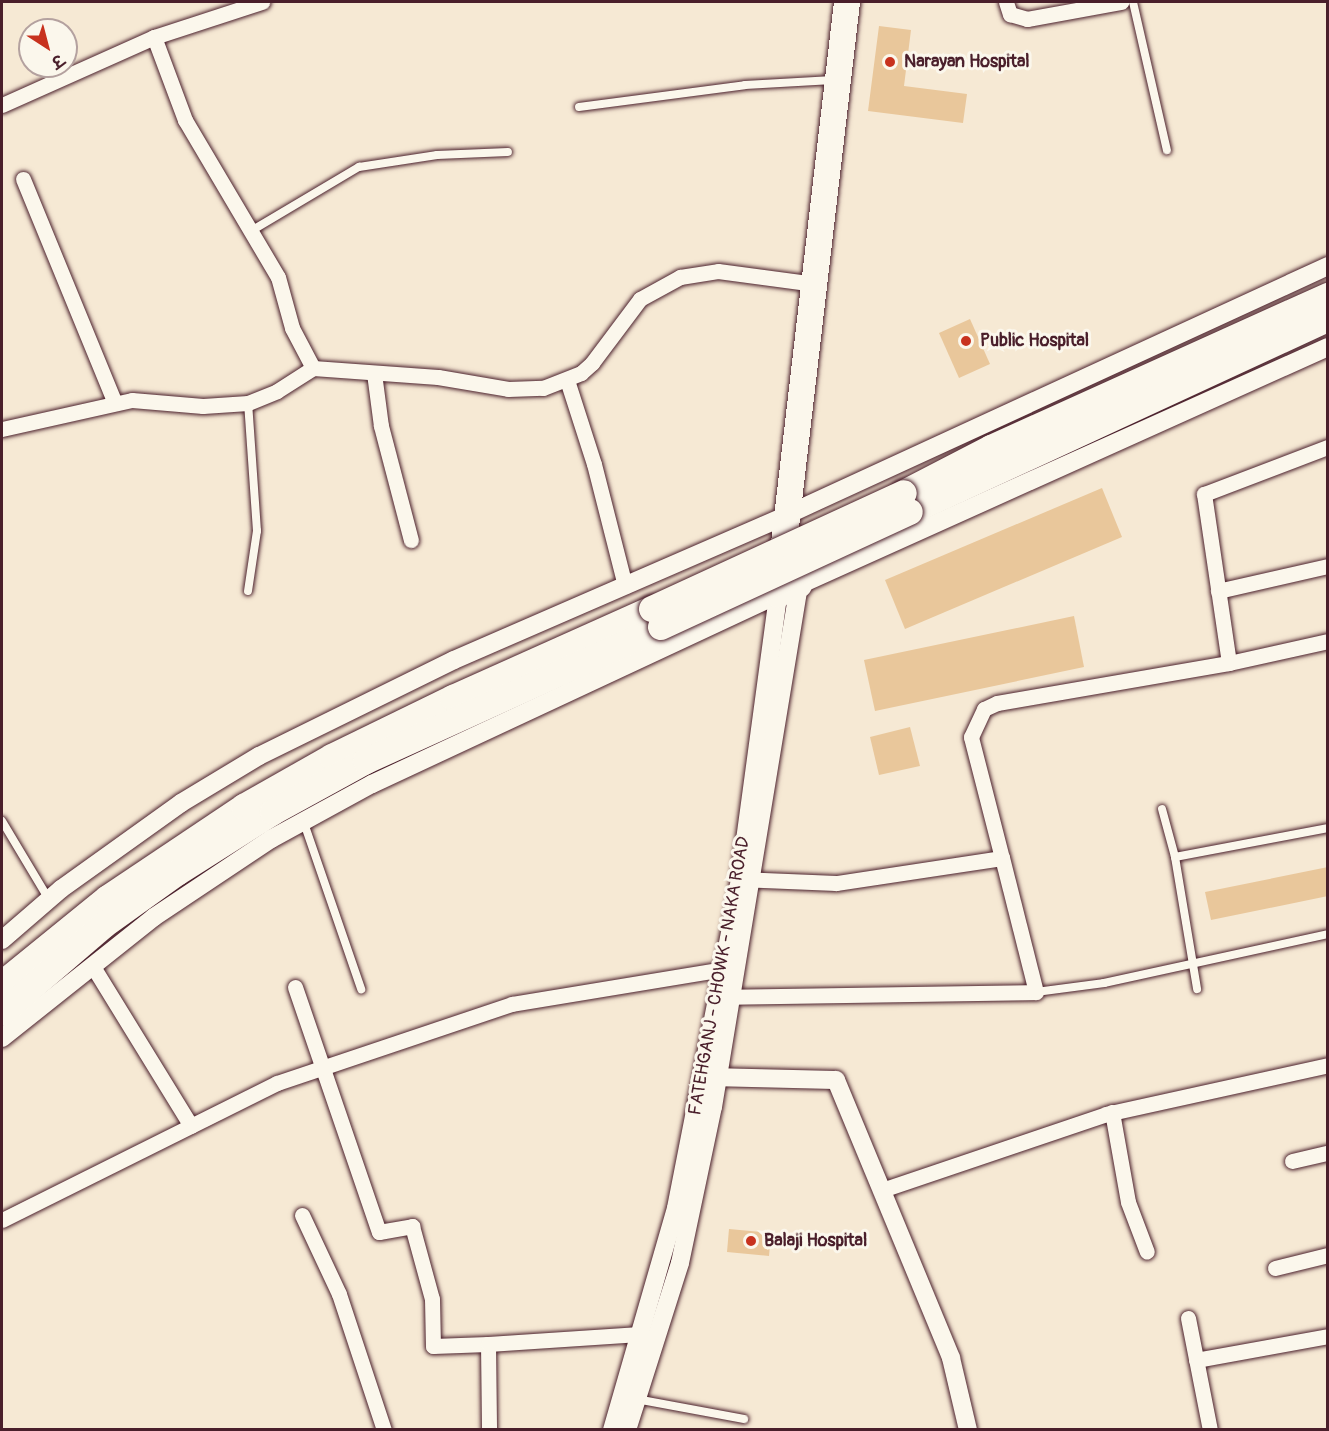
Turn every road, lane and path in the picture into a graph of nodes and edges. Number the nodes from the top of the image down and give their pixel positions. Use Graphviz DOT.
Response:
graph roads {
  1 [pos="262,2"];
  2 [pos="847,2"];
  3 [pos="860,2"];
  4 [pos="1006,2"];
  5 [pos="1121,2"];
  6 [pos="1133,2"];
  7 [pos="154,37"];
  8 [pos="838,79"];
  9 [pos="2,105"];
  10 [pos="579,107"];
  11 [pos="1167,150"];
  12 [pos="507,152"];
  13 [pos="23,179"];
  14 [pos="251,231"];
  15 [pos="1328,266"];
  16 [pos="816,284"];
  17 [pos="1328,296"];
  18 [pos="1328,319"];
  19 [pos="1328,347"];
  20 [pos="313,368"];
  21 [pos="374,373"];
  22 [pos="567,380"];
  23 [pos="115,403"];
  24 [pos="248,403"];
  25 [pos="2,429"];
  26 [pos="1328,447"];
  27 [pos="907,502"];
  28 [pos="798,510"];
  29 [pos="411,540"];
  30 [pos="1328,566"];
  31 [pos="625,586"];
  32 [pos="788,590"];
  33 [pos="248,591"];
  34 [pos="1218,591"];
  35 [pos="656,618"];
  36 [pos="1328,640"];
  37 [pos="1229,663"];
  38 [pos="1162,809"];
  39 [pos="2,821"];
  40 [pos="303,821"];
  41 [pos="1328,828"];
  42 [pos="1175,857"];
  43 [pos="1002,858"];
  44 [pos="746,880"];
  45 [pos="49,900"];
  46 [pos="1328,934"];
  47 [pos="2,940"];
  48 [pos="1193,963"];
  49 [pos="92,965"];
  50 [pos="723,969"];
  51 [pos="2,984"];
  52 [pos="295,987"];
  53 [pos="361,989"];
  54 [pos="1197,989"];
  55 [pos="1036,992"];
  56 [pos="725,997"];
  57 [pos="2,1013"];
  58 [pos="2,1038"];
  59 [pos="1328,1065"];
  60 [pos="322,1068"];
  61 [pos="710,1077"];
  62 [pos="1112,1112"];
  63 [pos="191,1126"];
  64 [pos="1328,1154"];
  65 [pos="1292,1161"];
  66 [pos="882,1190"];
  67 [pos="302,1215"];
  68 [pos="2,1220"];
  69 [pos="1147,1252"];
  70 [pos="1328,1255"];
  71 [pos="1275,1268"];
  72 [pos="1188,1318"];
  73 [pos="640,1334"];
  74 [pos="1328,1336"];
  75 [pos="488,1344"];
  76 [pos="1196,1360"];
  77 [pos="629,1398"];
  78 [pos="744,1419"];
  79 [pos="384,1430"];
  80 [pos="489,1430"];
  81 [pos="612,1430"];
  82 [pos="627,1430"];
  83 [pos="968,1430"];
  84 [pos="1210,1430"];
  1 -- 7 [label="street"];
  2 -- 8 [label="highway"];
  3 -- 28 [label="highway"];
  4 -- 5 [label="street"];
  6 -- 11 [label="lane"];
  7 -- 9 [label="street"];
  7 -- 14 [label="street"];
  8 -- 10 [label="lane"];
  8 -- 16 [label="highway"];
  12 -- 14 [label="lane"];
  13 -- 23 [label="street"];
  14 -- 20 [label="street"];
  15 -- 28 [label="street"];
  16 -- 22 [label="street"];
  16 -- 28 [label="highway"];
  17 -- 27 [label="highway"];
  18 -- 27 [label="highway"];
  19 -- 32 [label="street"];
  20 -- 21 [label="street"];
  20 -- 24 [label="street"];
  21 -- 22 [label="street"];
  21 -- 29 [label="street"];
  22 -- 31 [label="street"];
  23 -- 24 [label="street"];
  23 -- 25 [label="street"];
  24 -- 33 [label="lane"];
  26 -- 34 [label="street"];
  27 -- 35 [label="highway, bridge"];
  28 -- 31 [label="street"];
  28 -- 32 [label="highway, FATEHGANJ - CHOWK - NAKA ROAD"];
  30 -- 34 [label="street"];
  31 -- 45 [label="street"];
  32 -- 40 [label="street"];
  32 -- 44 [label="street, FATEHGANJ - CHOWK - NAKA ROAD"];
  34 -- 37 [label="street"];
  35 -- 51 [label="highway"];
  35 -- 57 [label="highway"];
  36 -- 37 [label="street"];
  37 -- 43 [label="street"];
  38 -- 42 [label="lane"];
  39 -- 45 [label="lane"];
  40 -- 49 [label="street"];
  40 -- 53 [label="lane"];
  41 -- 42 [label="lane"];
  42 -- 48 [label="lane"];
  43 -- 44 [label="street"];
  43 -- 55 [label="street"];
  44 -- 50 [label="street, FATEHGANJ - CHOWK - NAKA ROAD"];
  44 -- 56 [label="street"];
  45 -- 47 [label="street"];
  46 -- 48 [label="lane"];
  48 -- 54 [label="lane"];
  48 -- 55 [label="lane"];
  49 -- 58 [label="street"];
  49 -- 63 [label="street"];
  50 -- 56 [label="street, FATEHGANJ - CHOWK - NAKA ROAD"];
  50 -- 60 [label="street"];
  52 -- 60 [label="street"];
  55 -- 56 [label="street"];
  56 -- 61 [label="street"];
  59 -- 62 [label="street"];
  60 -- 63 [label="street"];
  60 -- 75 [label="street"];
  61 -- 66 [label="street"];
  61 -- 73 [label="street, FATEHGANJ - CHOWK - NAKA ROAD"];
  61 -- 77 [label="street"];
  62 -- 66 [label="street"];
  62 -- 69 [label="street"];
  63 -- 68 [label="street"];
  64 -- 65 [label="street"];
  66 -- 83 [label="street"];
  67 -- 79 [label="street"];
  70 -- 71 [label="street"];
  72 -- 76 [label="street"];
  73 -- 75 [label="street"];
  73 -- 77 [label="street, FATEHGANJ - CHOWK - NAKA ROAD"];
  74 -- 76 [label="street"];
  75 -- 80 [label="street"];
  76 -- 84 [label="street"];
  77 -- 78 [label="lane"];
  77 -- 81 [label="street, FATEHGANJ - CHOWK - NAKA ROAD"];
  77 -- 82 [label="street"];
}
